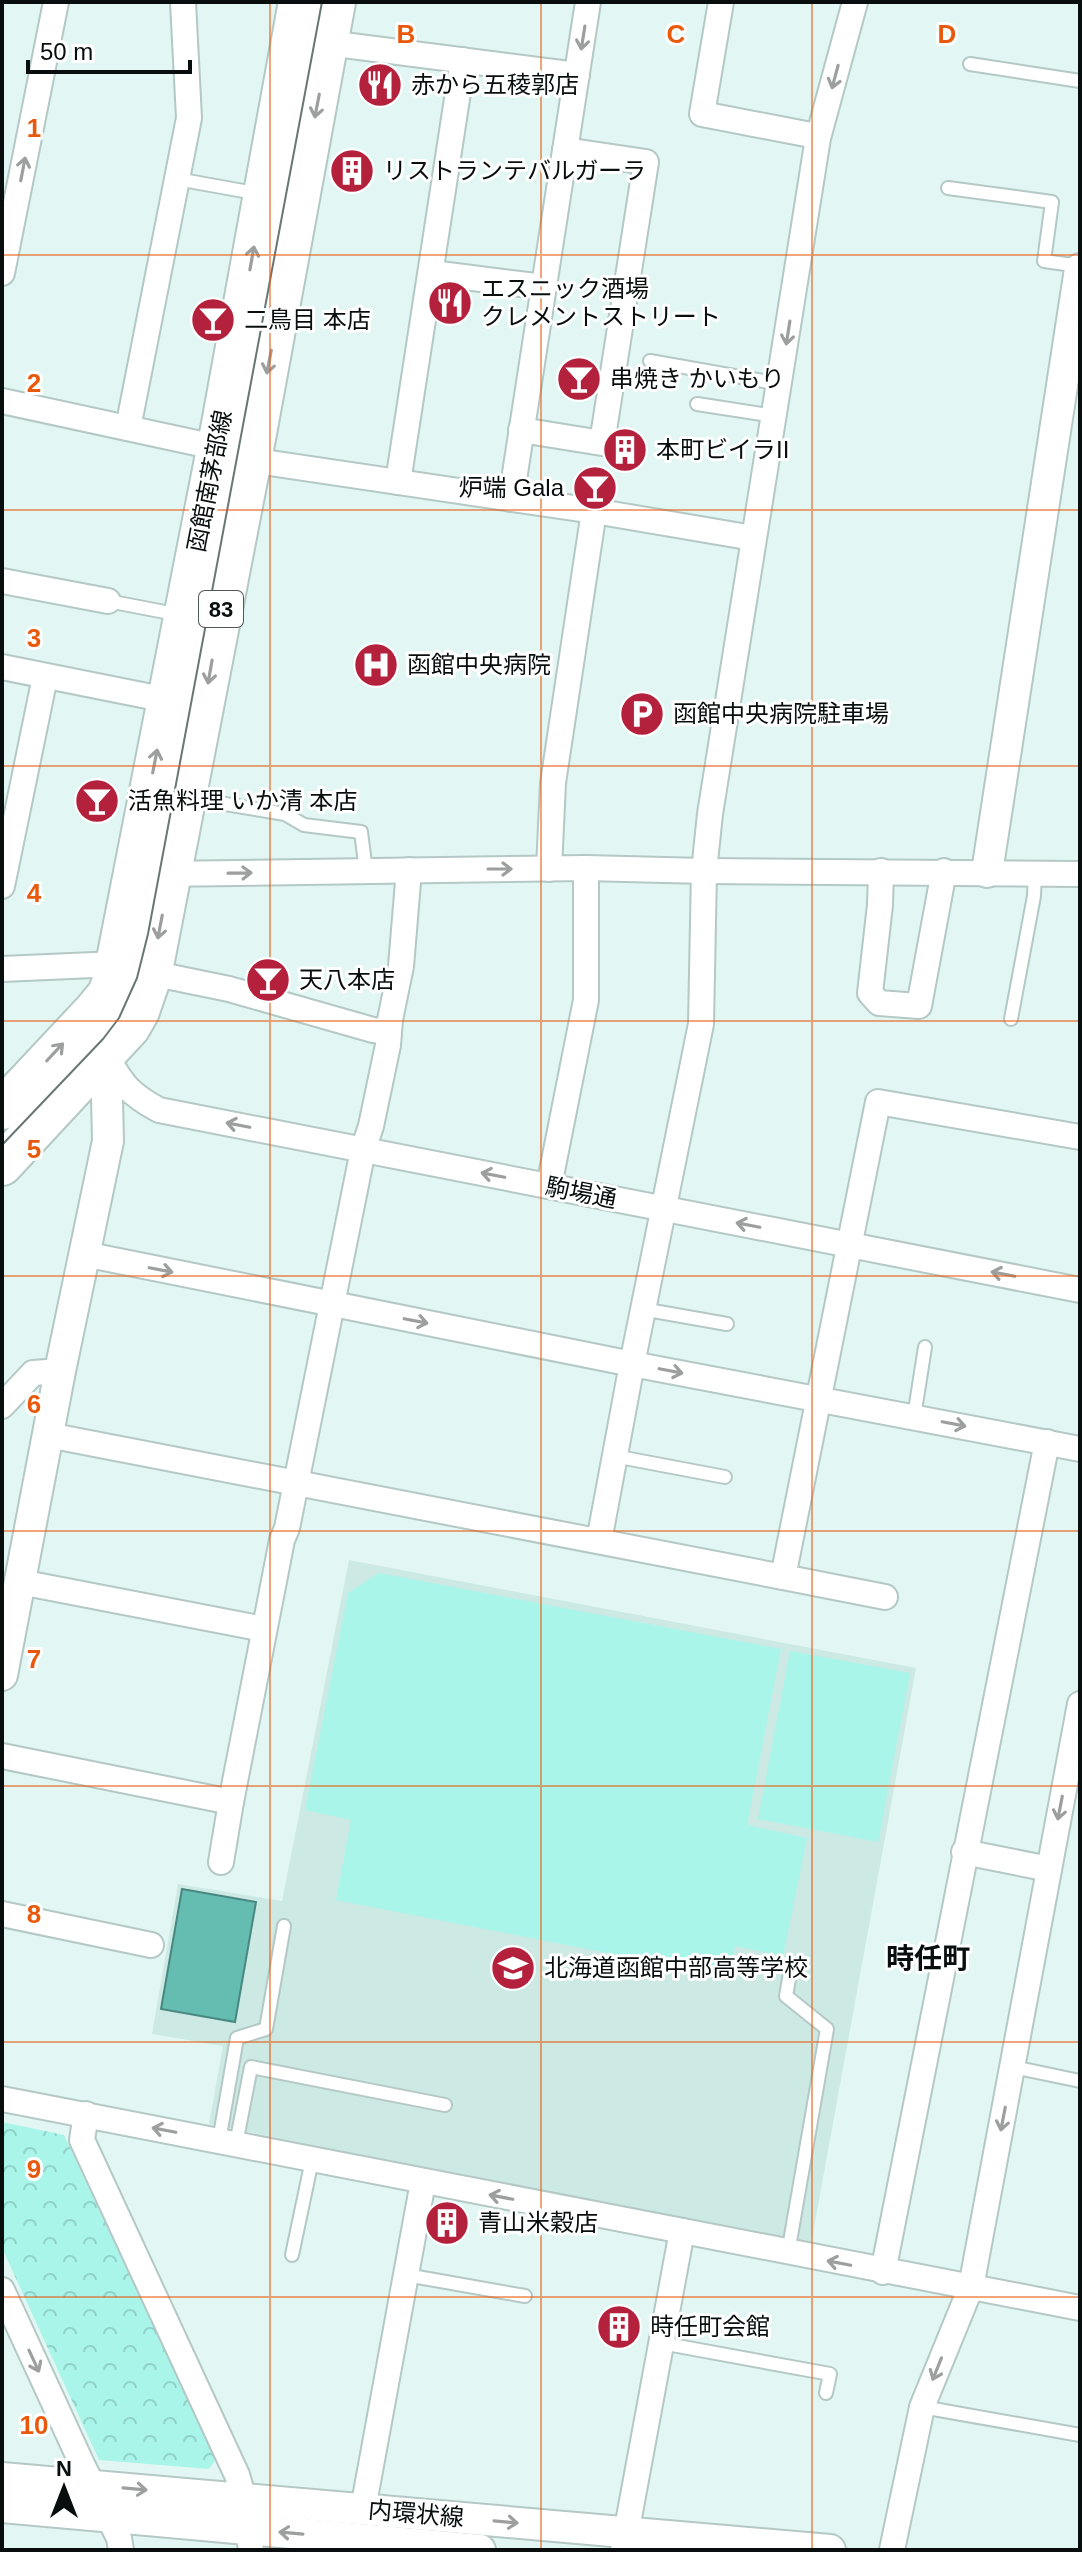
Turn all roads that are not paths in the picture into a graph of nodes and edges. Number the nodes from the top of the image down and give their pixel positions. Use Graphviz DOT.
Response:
graph roads {
  1 [pos="56,2"];
  2 [pos="183,2"];
  3 [pos="299,2"];
  4 [pos="335,2"];
  5 [pos="588,2"];
  6 [pos="721,2"];
  7 [pos="855,2"];
  8 [pos="328,43"];
  9 [pos="463,60"];
  10 [pos="970,64"];
  11 [pos="577,75"];
  12 [pos="1080,81"];
  13 [pos="806,134"];
  14 [pos="565,150"];
  15 [pos="177,179"];
  16 [pos="948,188"];
  17 [pos="249,192"];
  18 [pos="1080,267"];
  19 [pos="2,273"];
  20 [pos="432,273"];
  21 [pos="544,287"];
  22 [pos="650,361"];
  23 [pos="780,384"];
  24 [pos="2,401"];
  25 [pos="697,404"];
  26 [pos="775,416"];
  27 [pos="128,428"];
  28 [pos="521,430"];
  29 [pos="233,454"];
  30 [pos="398,482"];
  31 [pos="511,499"];
  32 [pos="594,511"];
  33 [pos="753,538"];
  34 [pos="2,581"];
  35 [pos="108,601"];
  36 [pos="170,613"];
  37 [pos="2,667"];
  38 [pos="45,677"];
  39 [pos="167,700"];
  40 [pos="186,797"];
  41 [pos="8,823"];
  42 [pos="586,868"];
  43 [pos="549,869"];
  44 [pos="409,870"];
  45 [pos="366,871"];
  46 [pos="704,871"];
  47 [pos="881,871"];
  48 [pos="944,871"];
  49 [pos="987,872"];
  50 [pos="1035,873"];
  51 [pos="152,874"];
  52 [pos="1080,874"];
  53 [pos="2,886"];
  54 [pos="134,968"];
  55 [pos="7,973"];
  56 [pos="94,1011"];
  57 [pos="1011,1019"];
  58 [pos="389,1032"];
  59 [pos="106,1055"];
  60 [pos="2,1109"];
  61 [pos="1080,1137"];
  62 [pos="363,1150"];
  63 [pos="2,1165"];
  64 [pos="549,1186"];
  65 [pos="663,1209"];
  66 [pos="850,1244"];
  67 [pos="84,1254"];
  68 [pos="1080,1290"];
  69 [pos="333,1305"];
  70 [pos="642,1309"];
  71 [pos="727,1324"];
  72 [pos="925,1347"];
  73 [pos="632,1364"];
  74 [pos="60,1371"];
  75 [pos="819,1399"];
  76 [pos="2,1406"];
  77 [pos="914,1417"];
  78 [pos="48,1435"];
  79 [pos="1047,1442"];
  80 [pos="1080,1449"];
  81 [pos="614,1456"];
  82 [pos="725,1477"];
  83 [pos="296,1482"];
  84 [pos="599,1541"];
  85 [pos="783,1577"];
  86 [pos="20,1582"];
  87 [pos="885,1597"];
  88 [pos="264,1629"];
  89 [pos="2,1675"];
  90 [pos="1080,1704"];
  91 [pos="2,1756"];
  92 [pos="231,1802"];
  93 [pos="964,1852"];
  94 [pos="221,1862"];
  95 [pos="1049,1869"];
  96 [pos="2,1914"];
  97 [pos="284,1926"];
  98 [pos="151,1945"];
  99 [pos="790,1973"];
  100 [pos="1013,2067"];
  101 [pos="1080,2081"];
  102 [pos="2,2099"];
  103 [pos="445,2105"];
  104 [pos="86,2114"];
  105 [pos="227,2142"];
  106 [pos="312,2160"];
  107 [pos="423,2182"];
  108 [pos="682,2231"];
  109 [pos="788,2253"];
  110 [pos="292,2255"];
  111 [pos="883,2272"];
  112 [pos="406,2275"];
  113 [pos="971,2287"];
  114 [pos="2,2290"];
  115 [pos="525,2296"];
  116 [pos="1080,2308"];
  117 [pos="661,2343"];
  118 [pos="826,2393"];
  119 [pos="922,2407"];
  120 [pos="1080,2435"];
  121 [pos="2,2478"];
  122 [pos="92,2486"];
  123 [pos="244,2499"];
  124 [pos="2,2507"];
  125 [pos="363,2509"];
  126 [pos="107,2517"];
  127 [pos="249,2540"];
  128 [pos="625,2541"];
  129 [pos="121,2550"];
  130 [pos="480,2550"];
  131 [pos="830,2550"];
  132 [pos="892,2550"];
  19 -- 1 [label="street, one-way"];
  2 -- 15 [label="street"];
  29 -- 3 [label="main road, 函館南茅部線 / 83, one-way"];
  4 -- 8 [label="main road, 83"];
  5 -- 11 [label="street, one-way"];
  6 -- 13 [label="street"];
  7 -- 23 [label="street, one-way"];
  8 -- 9 [label="street"];
  8 -- 29 [label="main road, 83, one-way"];
  9 -- 11 [label="street"];
  9 -- 20 [label="street"];
  10 -- 12 [label="lane"];
  11 -- 14 [label="street"];
  14 -- 21 [label="street"];
  14 -- 28 [label="street"];
  15 -- 17 [label="lane"];
  15 -- 27 [label="street"];
  16 -- 18 [label="lane"];
  18 -- 49 [label="street"];
  20 -- 21 [label="street"];
  20 -- 30 [label="street"];
  21 -- 28 [label="street"];
  22 -- 23 [label="lane"];
  23 -- 26 [label="street"];
  24 -- 27 [label="street"];
  25 -- 26 [label="lane"];
  26 -- 33 [label="street"];
  27 -- 29 [label="street"];
  28 -- 31 [label="street"];
  29 -- 30 [label="street"];
  29 -- 39 [label="main road, 函館南茅部線 / 83"];
  29 -- 40 [label="main road, 83, one-way"];
  30 -- 31 [label="street"];
  31 -- 32 [label="street"];
  32 -- 33 [label="street"];
  32 -- 43 [label="street"];
  33 -- 46 [label="street"];
  34 -- 35 [label="street"];
  35 -- 36 [label="lane"];
  37 -- 38 [label="street"];
  38 -- 39 [label="street"];
  38 -- 41 [label="street"];
  51 -- 39 [label="main road, 函館南茅部線 / 83, one-way"];
  40 -- 45 [label="lane"];
  40 -- 51 [label="main road, 83"];
  41 -- 53 [label="street"];
  42 -- 43 [label="street"];
  42 -- 46 [label="street"];
  42 -- 64 [label="street"];
  44 -- 43 [label="street, one-way"];
  44 -- 45 [label="street"];
  44 -- 58 [label="street"];
  51 -- 45 [label="street, one-way"];
  46 -- 47 [label="street"];
  46 -- 65 [label="street"];
  47 -- 48 [label="street"];
  47 -- 48 [label="street"];
  48 -- 49 [label="street"];
  49 -- 50 [label="street"];
  50 -- 52 [label="street"];
  50 -- 57 [label="lane"];
  51 -- 54 [label="main road, 83"];
  54 -- 55 [label="street"];
  54 -- 56 [label="main road, 83"];
  54 -- 58 [label="street"];
  54 -- 59 [label="main road, 83"];
  56 -- 59 [label="street"];
  60 -- 56 [label="main road, 83, one-way"];
  58 -- 62 [label="street"];
  62 -- 59 [label="street, 駒場通, one-way"];
  59 -- 63 [label="main road, 83"];
  59 -- 67 [label="street"];
  61 -- 66 [label="street"];
  64 -- 62 [label="street, 駒場通, one-way"];
  62 -- 69 [label="street"];
  64 -- 65 [label="street, 駒場通"];
  66 -- 65 [label="street, 駒場通, one-way"];
  65 -- 70 [label="street"];
  68 -- 66 [label="street, 駒場通, one-way"];
  66 -- 75 [label="street"];
  67 -- 69 [label="street, one-way"];
  67 -- 74 [label="street"];
  69 -- 73 [label="street, one-way"];
  69 -- 83 [label="street"];
  70 -- 71 [label="lane"];
  70 -- 73 [label="street"];
  72 -- 77 [label="lane"];
  73 -- 75 [label="street, one-way"];
  73 -- 81 [label="street"];
  74 -- 76 [label="street"];
  74 -- 78 [label="street"];
  75 -- 77 [label="street"];
  75 -- 85 [label="street"];
  77 -- 79 [label="street, one-way"];
  78 -- 83 [label="street"];
  78 -- 86 [label="street"];
  79 -- 80 [label="street"];
  79 -- 93 [label="street"];
  81 -- 82 [label="lane"];
  81 -- 84 [label="street"];
  83 -- 84 [label="street"];
  83 -- 88 [label="street"];
  84 -- 85 [label="street"];
  85 -- 87 [label="street"];
  86 -- 88 [label="street"];
  86 -- 89 [label="street"];
  88 -- 92 [label="street"];
  90 -- 95 [label="street, one-way"];
  91 -- 92 [label="street"];
  92 -- 94 [label="street"];
  93 -- 95 [label="street"];
  93 -- 111 [label="street"];
  95 -- 100 [label="street"];
  96 -- 98 [label="street"];
  97 -- 105 [label="lane"];
  99 -- 109 [label="lane"];
  100 -- 101 [label="lane"];
  100 -- 113 [label="street, one-way"];
  102 -- 104 [label="street"];
  103 -- 105 [label="lane"];
  105 -- 104 [label="street, one-way"];
  104 -- 123 [label="street"];
  105 -- 106 [label="street"];
  106 -- 107 [label="street"];
  106 -- 110 [label="lane"];
  108 -- 107 [label="street, one-way"];
  107 -- 112 [label="street"];
  108 -- 109 [label="street"];
  108 -- 117 [label="street"];
  111 -- 109 [label="street, one-way"];
  111 -- 113 [label="street"];
  112 -- 115 [label="lane"];
  112 -- 125 [label="street"];
  113 -- 116 [label="street"];
  113 -- 119 [label="street, one-way"];
  114 -- 122 [label="street, one-way"];
  117 -- 118 [label="lane"];
  117 -- 128 [label="street"];
  119 -- 120 [label="lane"];
  119 -- 132 [label="street"];
  121 -- 122 [label="street, 内環状線"];
  122 -- 123 [label="street, 内環状線, one-way"];
  122 -- 126 [label="street"];
  123 -- 125 [label="street, 内環状線"];
  123 -- 127 [label="street"];
  124 -- 126 [label="street, 内環状線"];
  125 -- 128 [label="street, 内環状線, one-way"];
  126 -- 127 [label="street, 内環状線"];
  126 -- 129 [label="street"];
  130 -- 127 [label="street, 内環状線, one-way"];
  128 -- 131 [label="street, 内環状線"];
}
